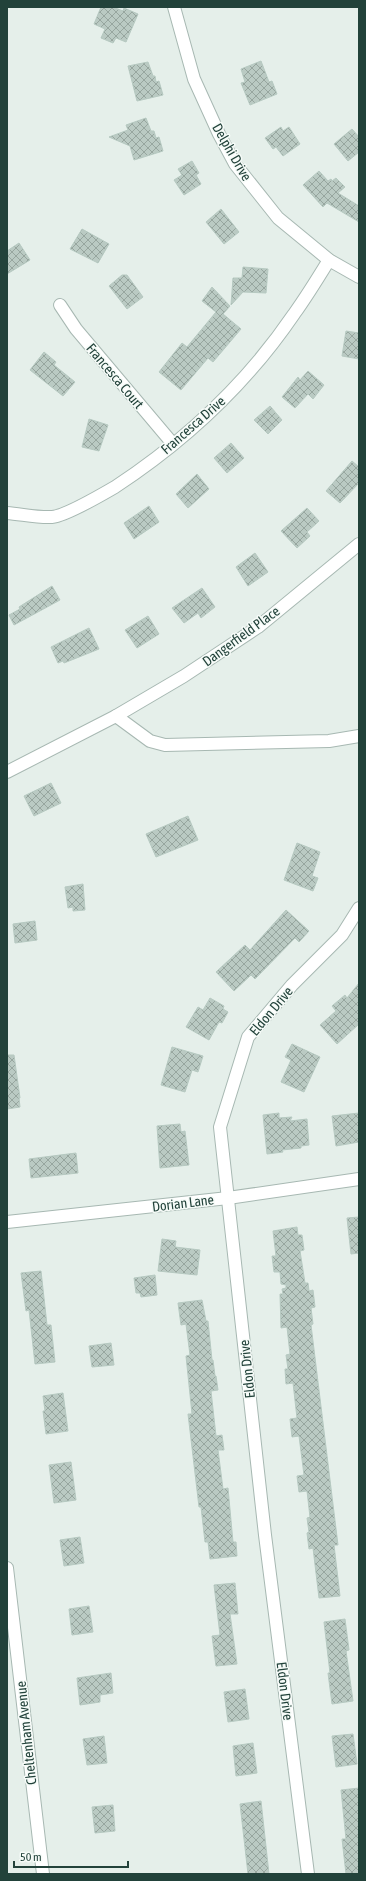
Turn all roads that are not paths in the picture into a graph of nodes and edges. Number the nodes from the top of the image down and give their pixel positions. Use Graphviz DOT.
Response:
graph roads {
  1 [pos="174,7"];
  2 [pos="329,260"];
  3 [pos="359,277"];
  4 [pos="60,305"];
  5 [pos="173,444"];
  6 [pos="7,513"];
  7 [pos="359,544"];
  8 [pos="116,716"];
  9 [pos="359,736"];
  10 [pos="7,772"];
  11 [pos="359,908"];
  12 [pos="359,1179"];
  13 [pos="228,1198"];
  14 [pos="7,1222"];
  15 [pos="7,1568"];
  16 [pos="43,1874"];
  17 [pos="308,1874"];
  1 -- 2 [label="street, Delphi Drive"];
  2 -- 3 [label="street, Delphi Drive"];
  2 -- 5 [label="street, Francesca Drive"];
  4 -- 5 [label="street, Francesca Court"];
  5 -- 6 [label="street, Francesca Drive"];
  7 -- 8 [label="street, Dangerfield Place"];
  8 -- 9 [label="street"];
  8 -- 10 [label="street, Dangerfield Place"];
  11 -- 13 [label="street, Eldon Drive"];
  12 -- 13 [label="street, Dorian Lane"];
  13 -- 14 [label="street, Dorian Lane"];
  13 -- 17 [label="street, Eldon Drive"];
  15 -- 16 [label="street, Cheltenham Avenue"];
}
